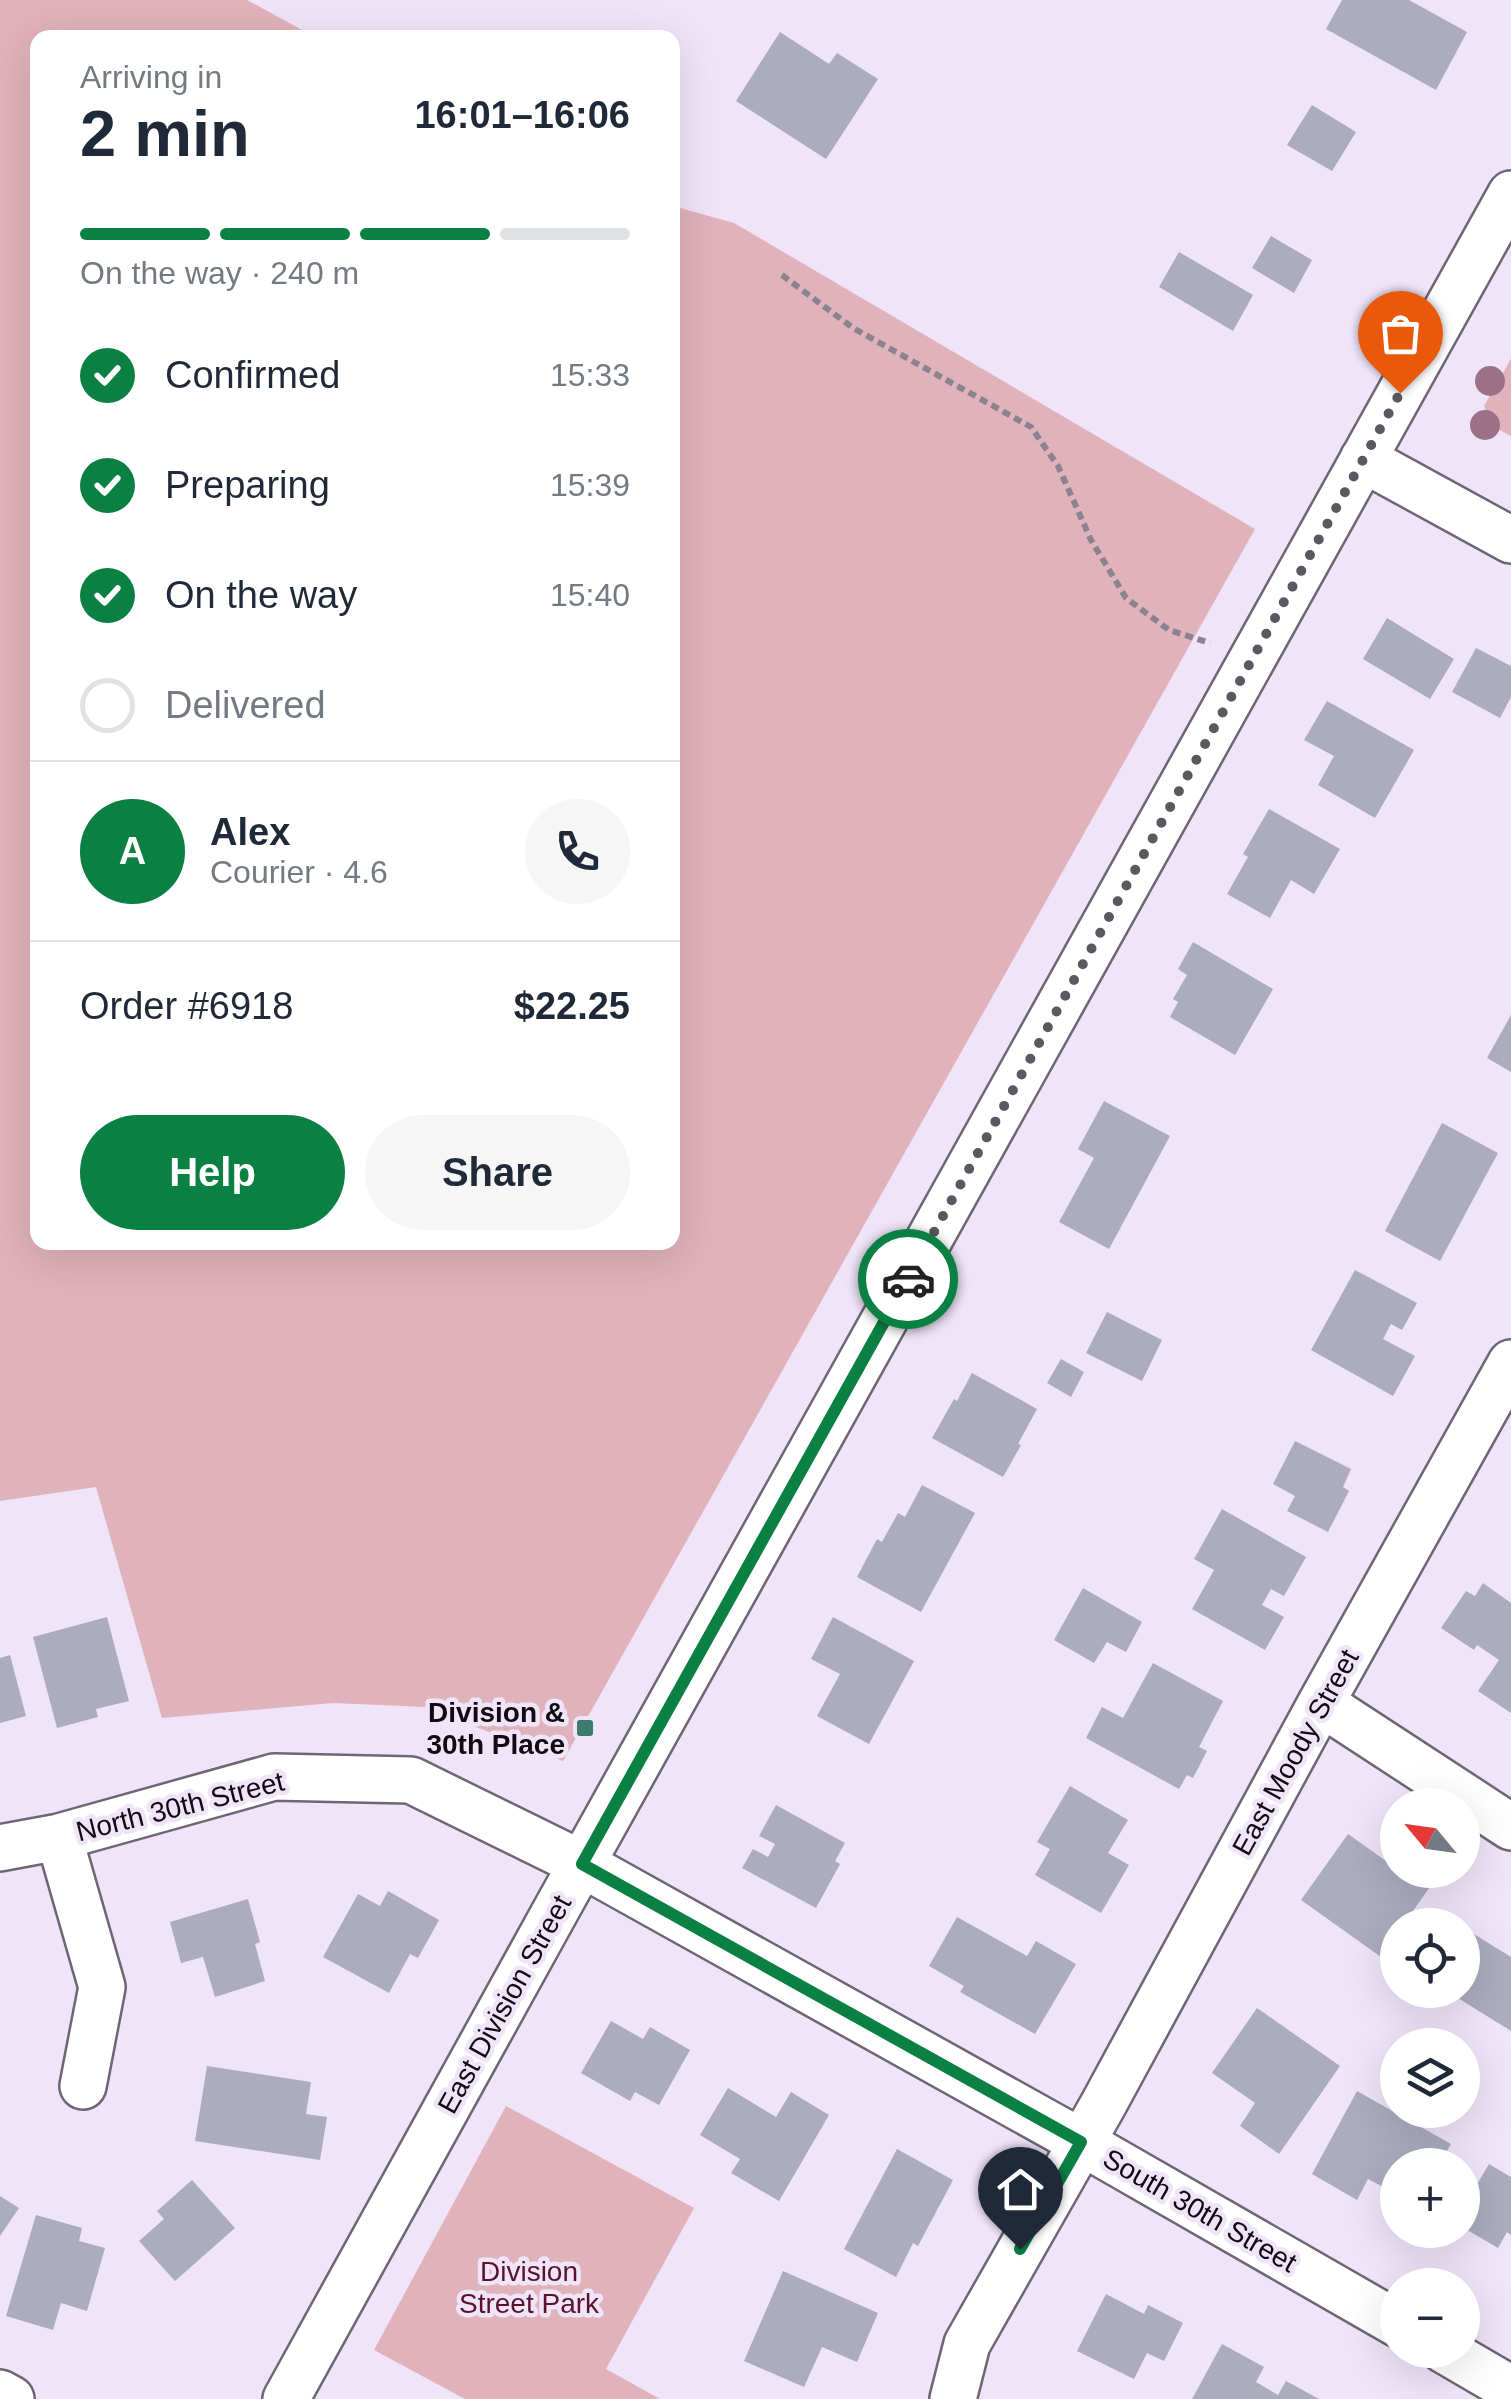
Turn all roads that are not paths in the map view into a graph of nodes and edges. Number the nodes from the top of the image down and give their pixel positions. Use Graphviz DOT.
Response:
graph roads {
  1 [pos="1511,194"];
  2 [pos="1363,459"];
  3 [pos="1511,540"];
  4 [pos="1511,1364"];
  5 [pos="1321,1703"];
  6 [pos="1511,1827"];
  7 [pos="59,1837"];
  8 [pos="0,1848"];
  9 [pos="582,1864"];
  10 [pos="83,2086"];
  11 [pos="1081,2142"];
  12 [pos="1380,2314"];
  13 [pos="1475,2368"];
  14 [pos="1511,2389"];
  15 [pos="0,2393"];
  16 [pos="11,2399"];
  17 [pos="286,2399"];
  18 [pos="953,2399"];
  1 -- 2 [label="street, East Division Street"];
  2 -- 3 [label="street"];
  2 -- 9 [label="street, East Division Street"];
  4 -- 5 [label="street, East Moody Street"];
  5 -- 6 [label="street"];
  5 -- 11 [label="street, East Moody Street"];
  7 -- 8 [label="street, North 30th Street"];
  7 -- 9 [label="street, North 30th Street"];
  7 -- 10 [label="street"];
  9 -- 11 [label="street, South 30th Street"];
  9 -- 17 [label="street, East Division Street"];
  11 -- 12 [label="street, South 30th Street"];
  11 -- 18 [label="street, East Moody Street"];
  13 -- 14 [label="street"];
  15 -- 16 [label="street"];
}
